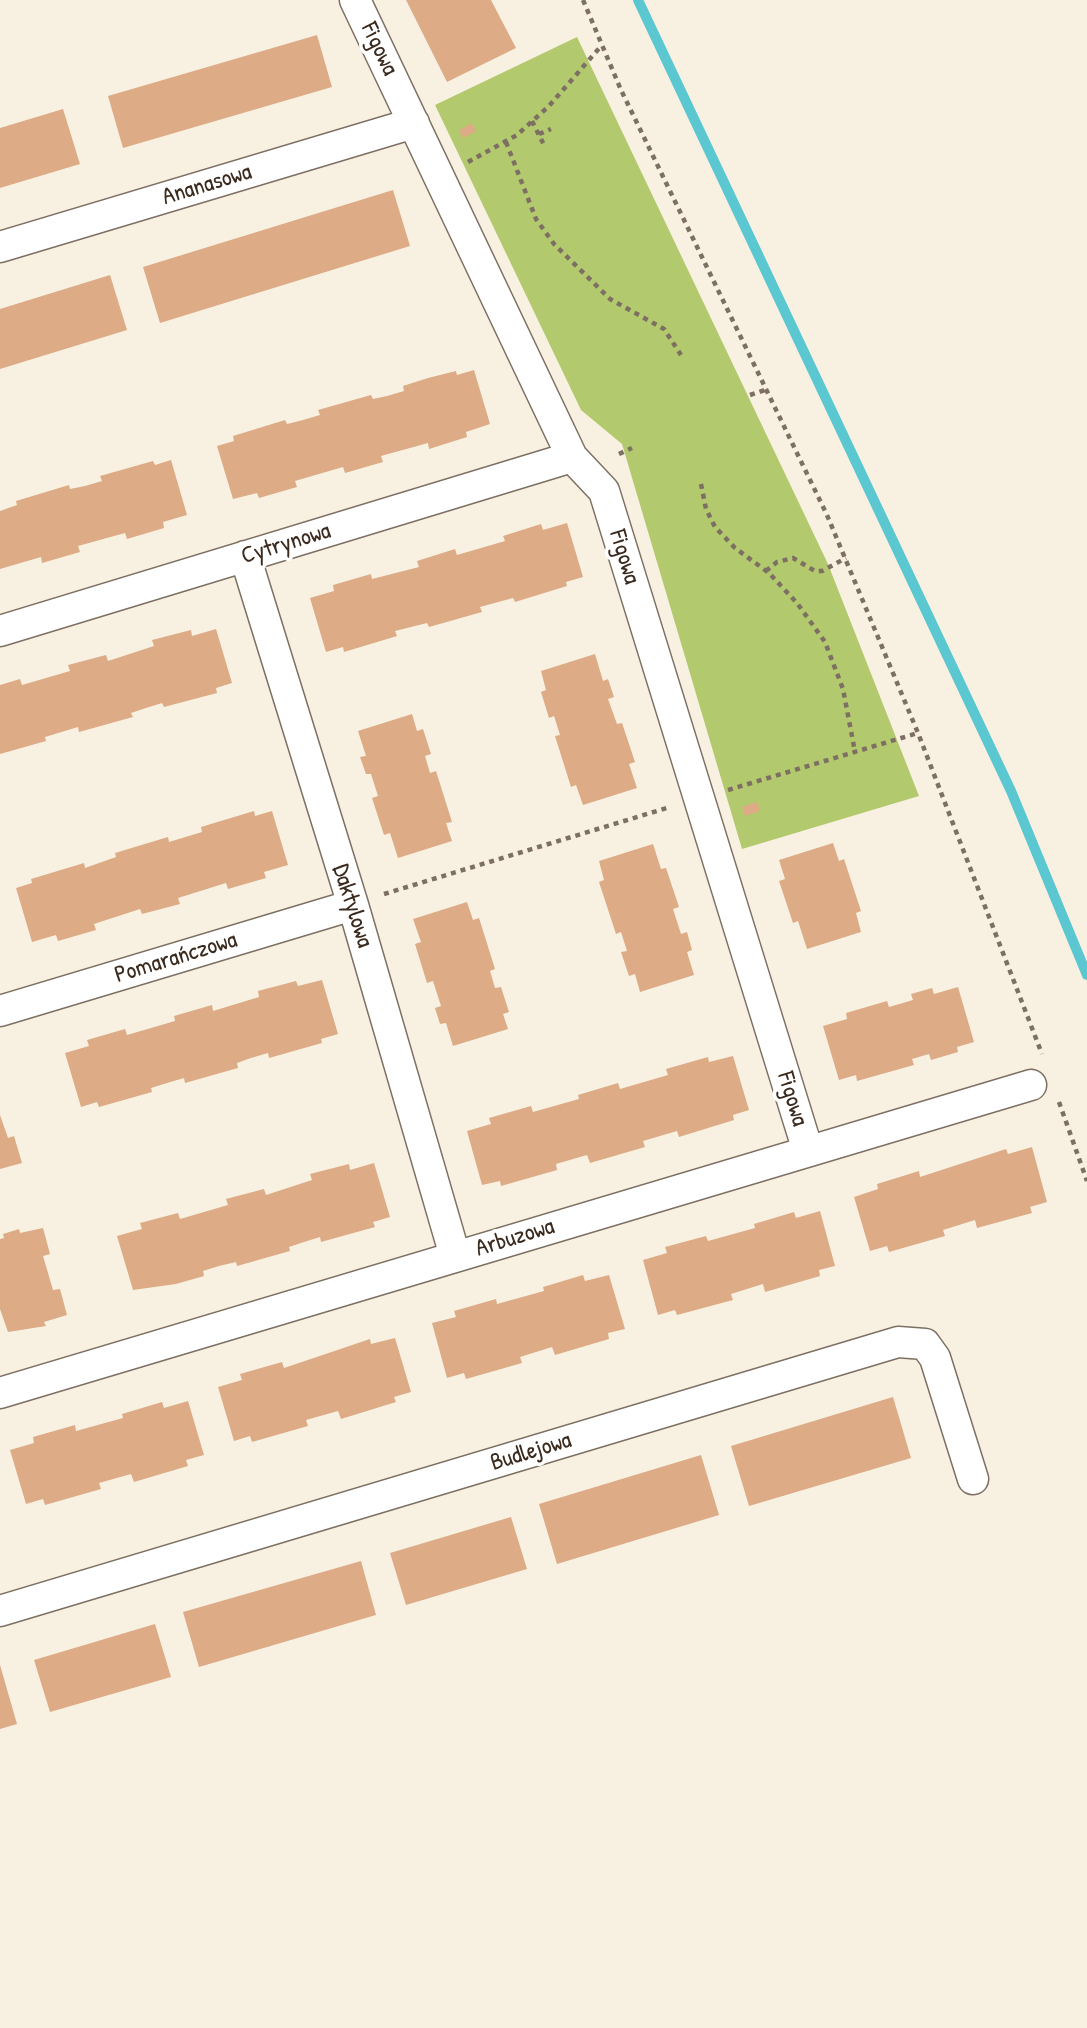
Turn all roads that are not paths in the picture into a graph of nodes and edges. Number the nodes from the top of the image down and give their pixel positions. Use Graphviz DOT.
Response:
graph roads {
  1 [pos="355,0"];
  2 [pos="414,124"];
  3 [pos="0,247"];
  4 [pos="572,457"];
  5 [pos="245,556"];
  6 [pos="0,631"];
  7 [pos="353,905"];
  8 [pos="0,1011"];
  9 [pos="1031,1085"];
  10 [pos="808,1152"];
  11 [pos="455,1256"];
  12 [pos="0,1392"];
  13 [pos="973,1479"];
  14 [pos="0,1611"];
  1 -- 2 [label="street, Figowa"];
  2 -- 3 [label="street, Ananasowa"];
  2 -- 4 [label="street, Figowa"];
  4 -- 5 [label="street, Cytrynowa"];
  4 -- 10 [label="street, Figowa"];
  5 -- 6 [label="street, Cytrynowa"];
  5 -- 7 [label="street, Daktylowa"];
  7 -- 8 [label="street, Pomarańczowa"];
  7 -- 11 [label="street, Daktylowa"];
  9 -- 10 [label="street, Arbuzowa"];
  10 -- 11 [label="street, Arbuzowa"];
  11 -- 12 [label="street, Arbuzowa"];
  13 -- 14 [label="street, Budlejowa"];
}
